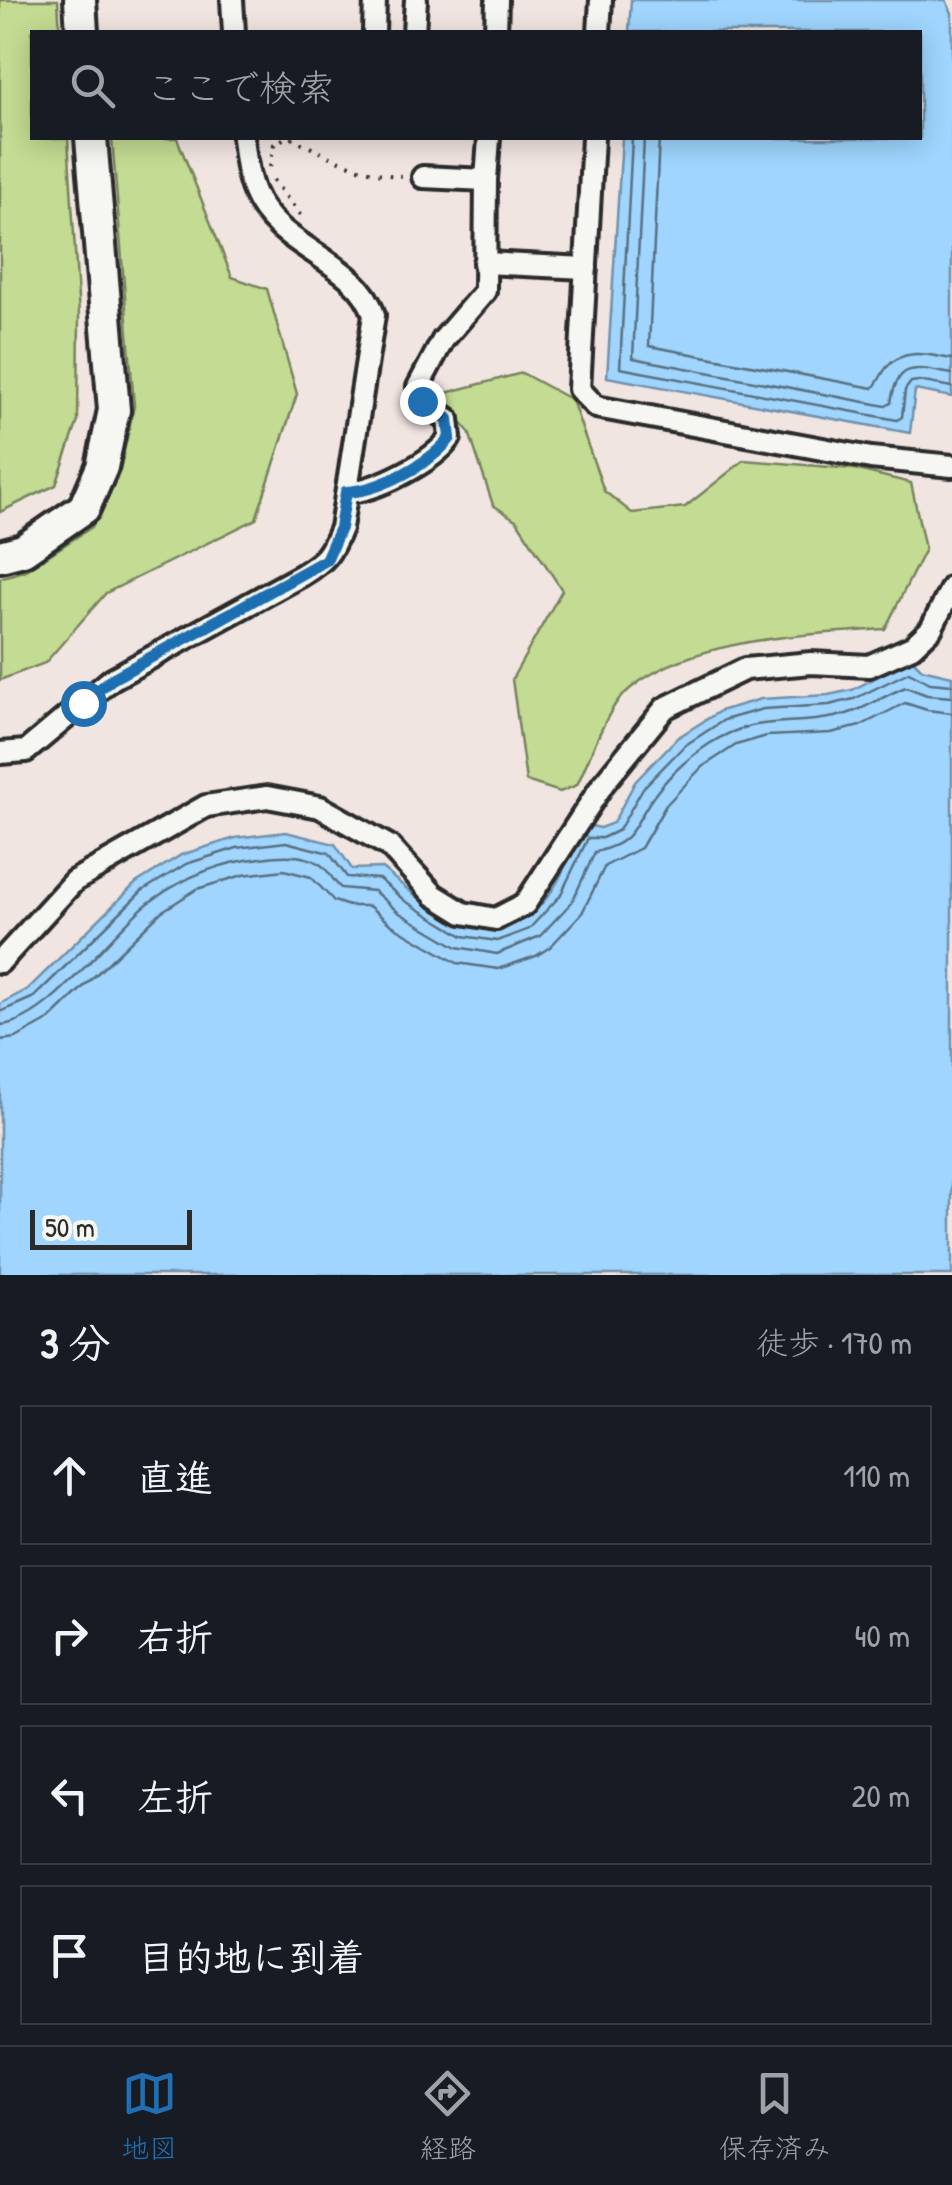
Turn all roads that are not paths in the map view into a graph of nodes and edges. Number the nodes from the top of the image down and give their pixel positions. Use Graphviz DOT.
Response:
graph roads {
  1 [pos="80,0"];
  2 [pos="232,0"];
  3 [pos="374,0"];
  4 [pos="416,0"];
  5 [pos="497,0"];
  6 [pos="601,0"];
  7 [pos="82,30"];
  8 [pos="234,30"];
  9 [pos="374,30"];
  10 [pos="414,30"];
  11 [pos="496,30"];
  12 [pos="599,30"];
  13 [pos="91,140"];
  14 [pos="243,140"];
  15 [pos="489,140"];
  16 [pos="593,140"];
  17 [pos="423,176"];
  18 [pos="486,180"];
  19 [pos="484,263"];
  20 [pos="586,268"];
  21 [pos="952,466"];
  22 [pos="346,492"];
  23 [pos="0,556"];
  24 [pos="952,587"];
  25 [pos="0,753"];
  26 [pos="0,962"];
  1 -- 7 [label="main road"];
  2 -- 8 [label="street"];
  3 -- 9 [label="street"];
  4 -- 10 [label="street"];
  5 -- 11 [label="street"];
  6 -- 12 [label="street"];
  13 -- 23 [label="main road"];
  14 -- 22 [label="street"];
  15 -- 18 [label="street"];
  16 -- 20 [label="street"];
  17 -- 18 [label="street"];
  18 -- 19 [label="street"];
  19 -- 20 [label="street"];
  19 -- 22 [label="street"];
  20 -- 21 [label="street"];
  22 -- 25 [label="street"];
  24 -- 26 [label="street"];
}
